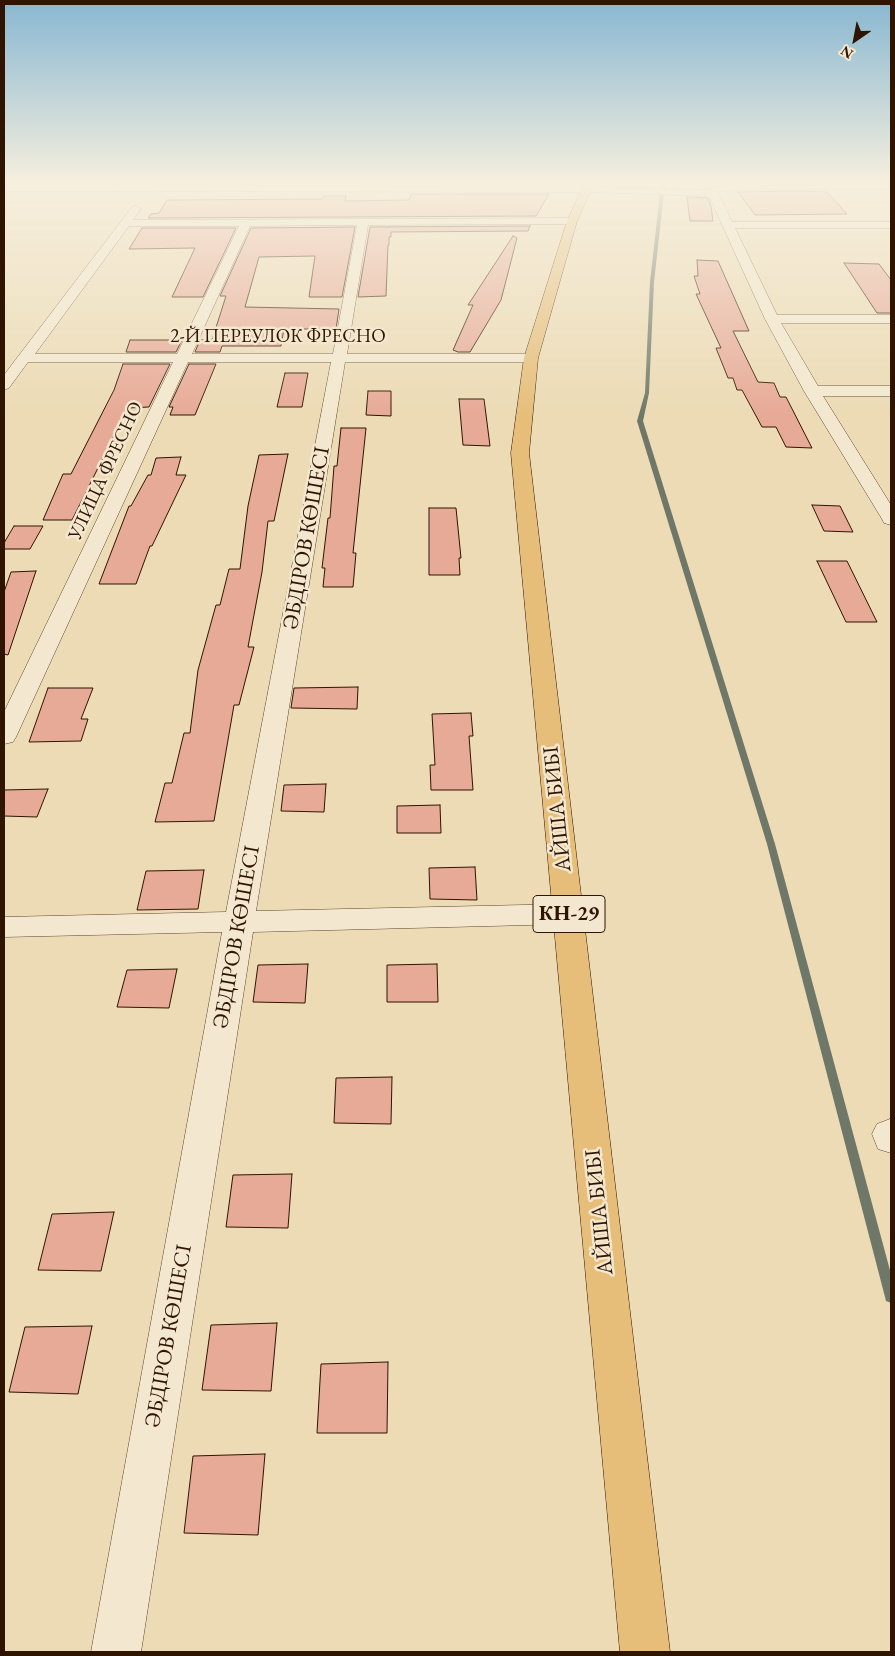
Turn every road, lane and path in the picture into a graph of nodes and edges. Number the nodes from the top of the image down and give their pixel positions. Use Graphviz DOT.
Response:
graph roads {
  1 [pos="97,261"];
  2 [pos="228,261"];
  3 [pos="356,261"];
  4 [pos="560,261"];
  5 [pos="746,261"];
  6 [pos="772,319"];
  7 [pos="891,319"];
  8 [pos="184,357"];
  9 [pos="25,358"];
  10 [pos="339,358"];
  11 [pos="531,358"];
  12 [pos="4,385"];
  13 [pos="812,391"];
  14 [pos="891,391"];
  15 [pos="867,481"];
  16 [pos="891,481"];
  17 [pos="891,518"];
  18 [pos="4,737"];
  19 [pos="569,914"];
  20 [pos="239,923"];
  21 [pos="4,927"];
  22 [pos="116,1652"];
  23 [pos="645,1652"];
  1 -- 9 [label="street"];
  2 -- 8 [label="street, УЛИЦА ФРЕСНО"];
  3 -- 10 [label="street, ӘБДІРОВ КӨШЕСІ"];
  4 -- 11 [label="main road, АЙША БИБІ / КН-29"];
  5 -- 6 [label="street"];
  6 -- 7 [label="street"];
  6 -- 13 [label="street"];
  8 -- 9 [label="street, 2-Й ПЕРЕУЛОК ФРЕСНО"];
  8 -- 10 [label="street, 2-Й ПЕРЕУЛОК ФРЕСНО"];
  8 -- 18 [label="street, УЛИЦА ФРЕСНО"];
  9 -- 12 [label="street"];
  10 -- 11 [label="street, 2-Й ПЕРЕУЛОК ФРЕСНО"];
  10 -- 20 [label="street, ӘБДІРОВ КӨШЕСІ"];
  11 -- 19 [label="main road, АЙША БИБІ / КН-29"];
  13 -- 14 [label="street"];
  13 -- 15 [label="street"];
  15 -- 16 [label="street"];
  15 -- 17 [label="street"];
  19 -- 20 [label="street"];
  19 -- 23 [label="main road, АЙША БИБІ / КН-29"];
  20 -- 21 [label="street"];
  20 -- 22 [label="street, ӘБДІРОВ КӨШЕСІ"];
}
